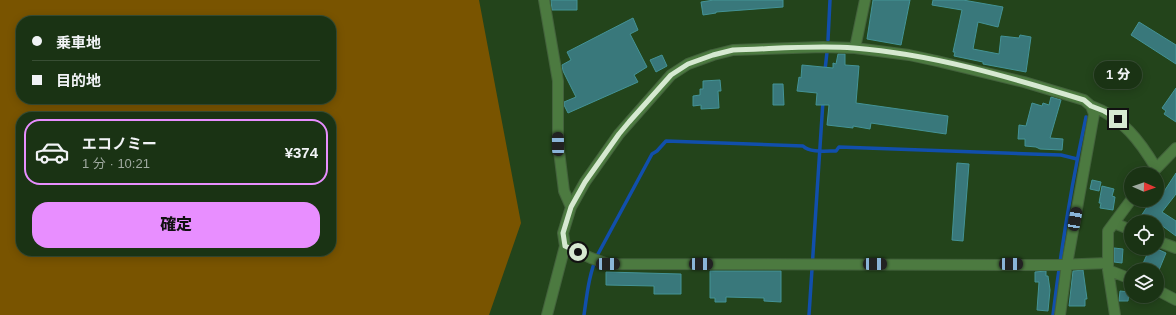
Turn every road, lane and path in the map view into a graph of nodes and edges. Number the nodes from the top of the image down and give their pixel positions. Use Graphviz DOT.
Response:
graph roads {
  1 [pos="544,0"];
  2 [pos="865,0"];
  3 [pos="855,48"];
  4 [pos="1091,106"];
  5 [pos="1176,148"];
  6 [pos="1152,167"];
  7 [pos="1158,167"];
  8 [pos="571,207"];
  9 [pos="1126,207"];
  10 [pos="1114,223"];
  11 [pos="1124,227"];
  12 [pos="1164,244"];
  13 [pos="565,246"];
  14 [pos="1176,248"];
  15 [pos="1062,264"];
  16 [pos="1108,266"];
  17 [pos="1124,275"];
  18 [pos="1164,294"];
  19 [pos="1176,300"];
  20 [pos="548,315"];
  21 [pos="1060,315"];
  22 [pos="1116,315"];
  1 -- 8 [label="street"];
  2 -- 3 [label="street"];
  3 -- 4 [label="street"];
  3 -- 8 [label="street"];
  4 -- 6 [label="street"];
  4 -- 15 [label="street"];
  5 -- 7 [label="street"];
  8 -- 13 [label="street"];
  9 -- 10 [label="street"];
  10 -- 11 [label="street"];
  10 -- 16 [label="street"];
  12 -- 14 [label="street"];
  13 -- 15 [label="street"];
  13 -- 20 [label="street"];
  15 -- 16 [label="street"];
  15 -- 21 [label="street"];
  16 -- 17 [label="street"];
  16 -- 22 [label="street"];
  18 -- 19 [label="street"];
}
